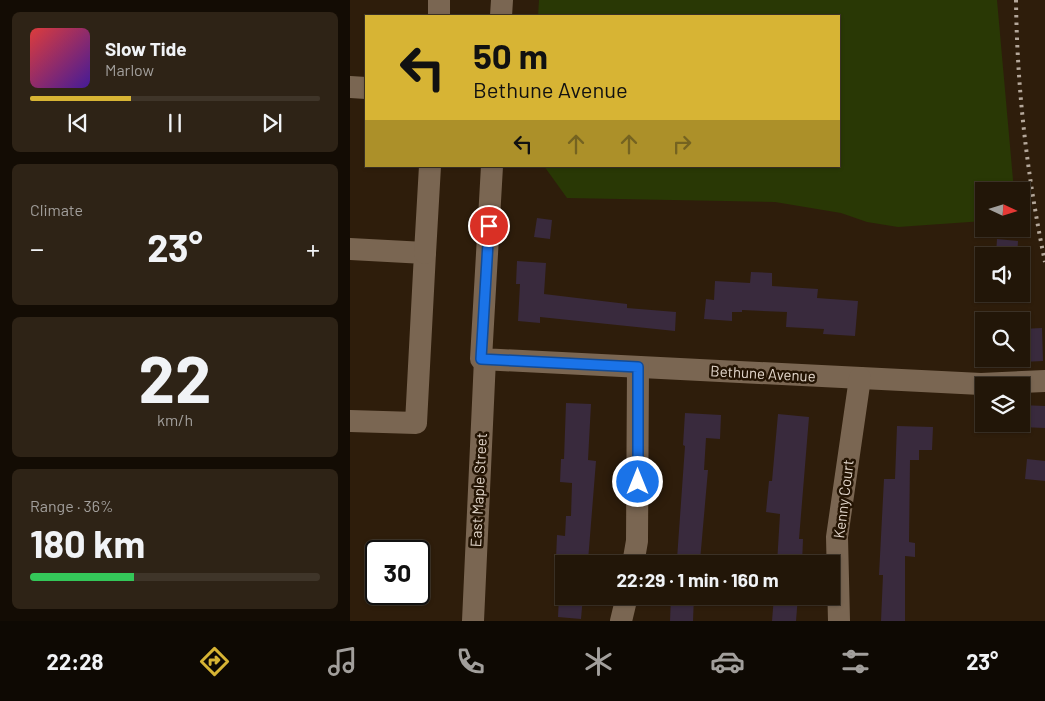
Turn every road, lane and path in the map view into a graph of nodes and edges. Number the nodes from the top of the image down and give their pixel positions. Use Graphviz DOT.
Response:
graph roads {
  1 [pos="439,0"];
  2 [pos="502,0"];
  3 [pos="438,15"];
  4 [pos="501,15"];
  5 [pos="350,87"];
  6 [pos="365,88"];
  7 [pos="430,167"];
  8 [pos="492,167"];
  9 [pos="350,249"];
  10 [pos="425,253"];
  11 [pos="483,359"];
  12 [pos="638,367"];
  13 [pos="860,378"];
  14 [pos="1045,381"];
  15 [pos="350,421"];
  16 [pos="635,555"];
  17 [pos="625,605"];
  18 [pos="473,621"];
  19 [pos="621,621"];
  20 [pos="840,621"];
  1 -- 3 [label="street"];
  2 -- 4 [label="street"];
  5 -- 6 [label="street"];
  7 -- 10 [label="street"];
  8 -- 11 [label="street, East Maple Street"];
  9 -- 10 [label="street"];
  10 -- 15 [label="street"];
  11 -- 12 [label="street, Bethune Avenue"];
  11 -- 18 [label="street, East Maple Street"];
  12 -- 13 [label="street, Bethune Avenue"];
  12 -- 16 [label="street"];
  13 -- 14 [label="street, Bethune Avenue"];
  13 -- 20 [label="street, Kenny Court"];
  17 -- 19 [label="street"];
}
